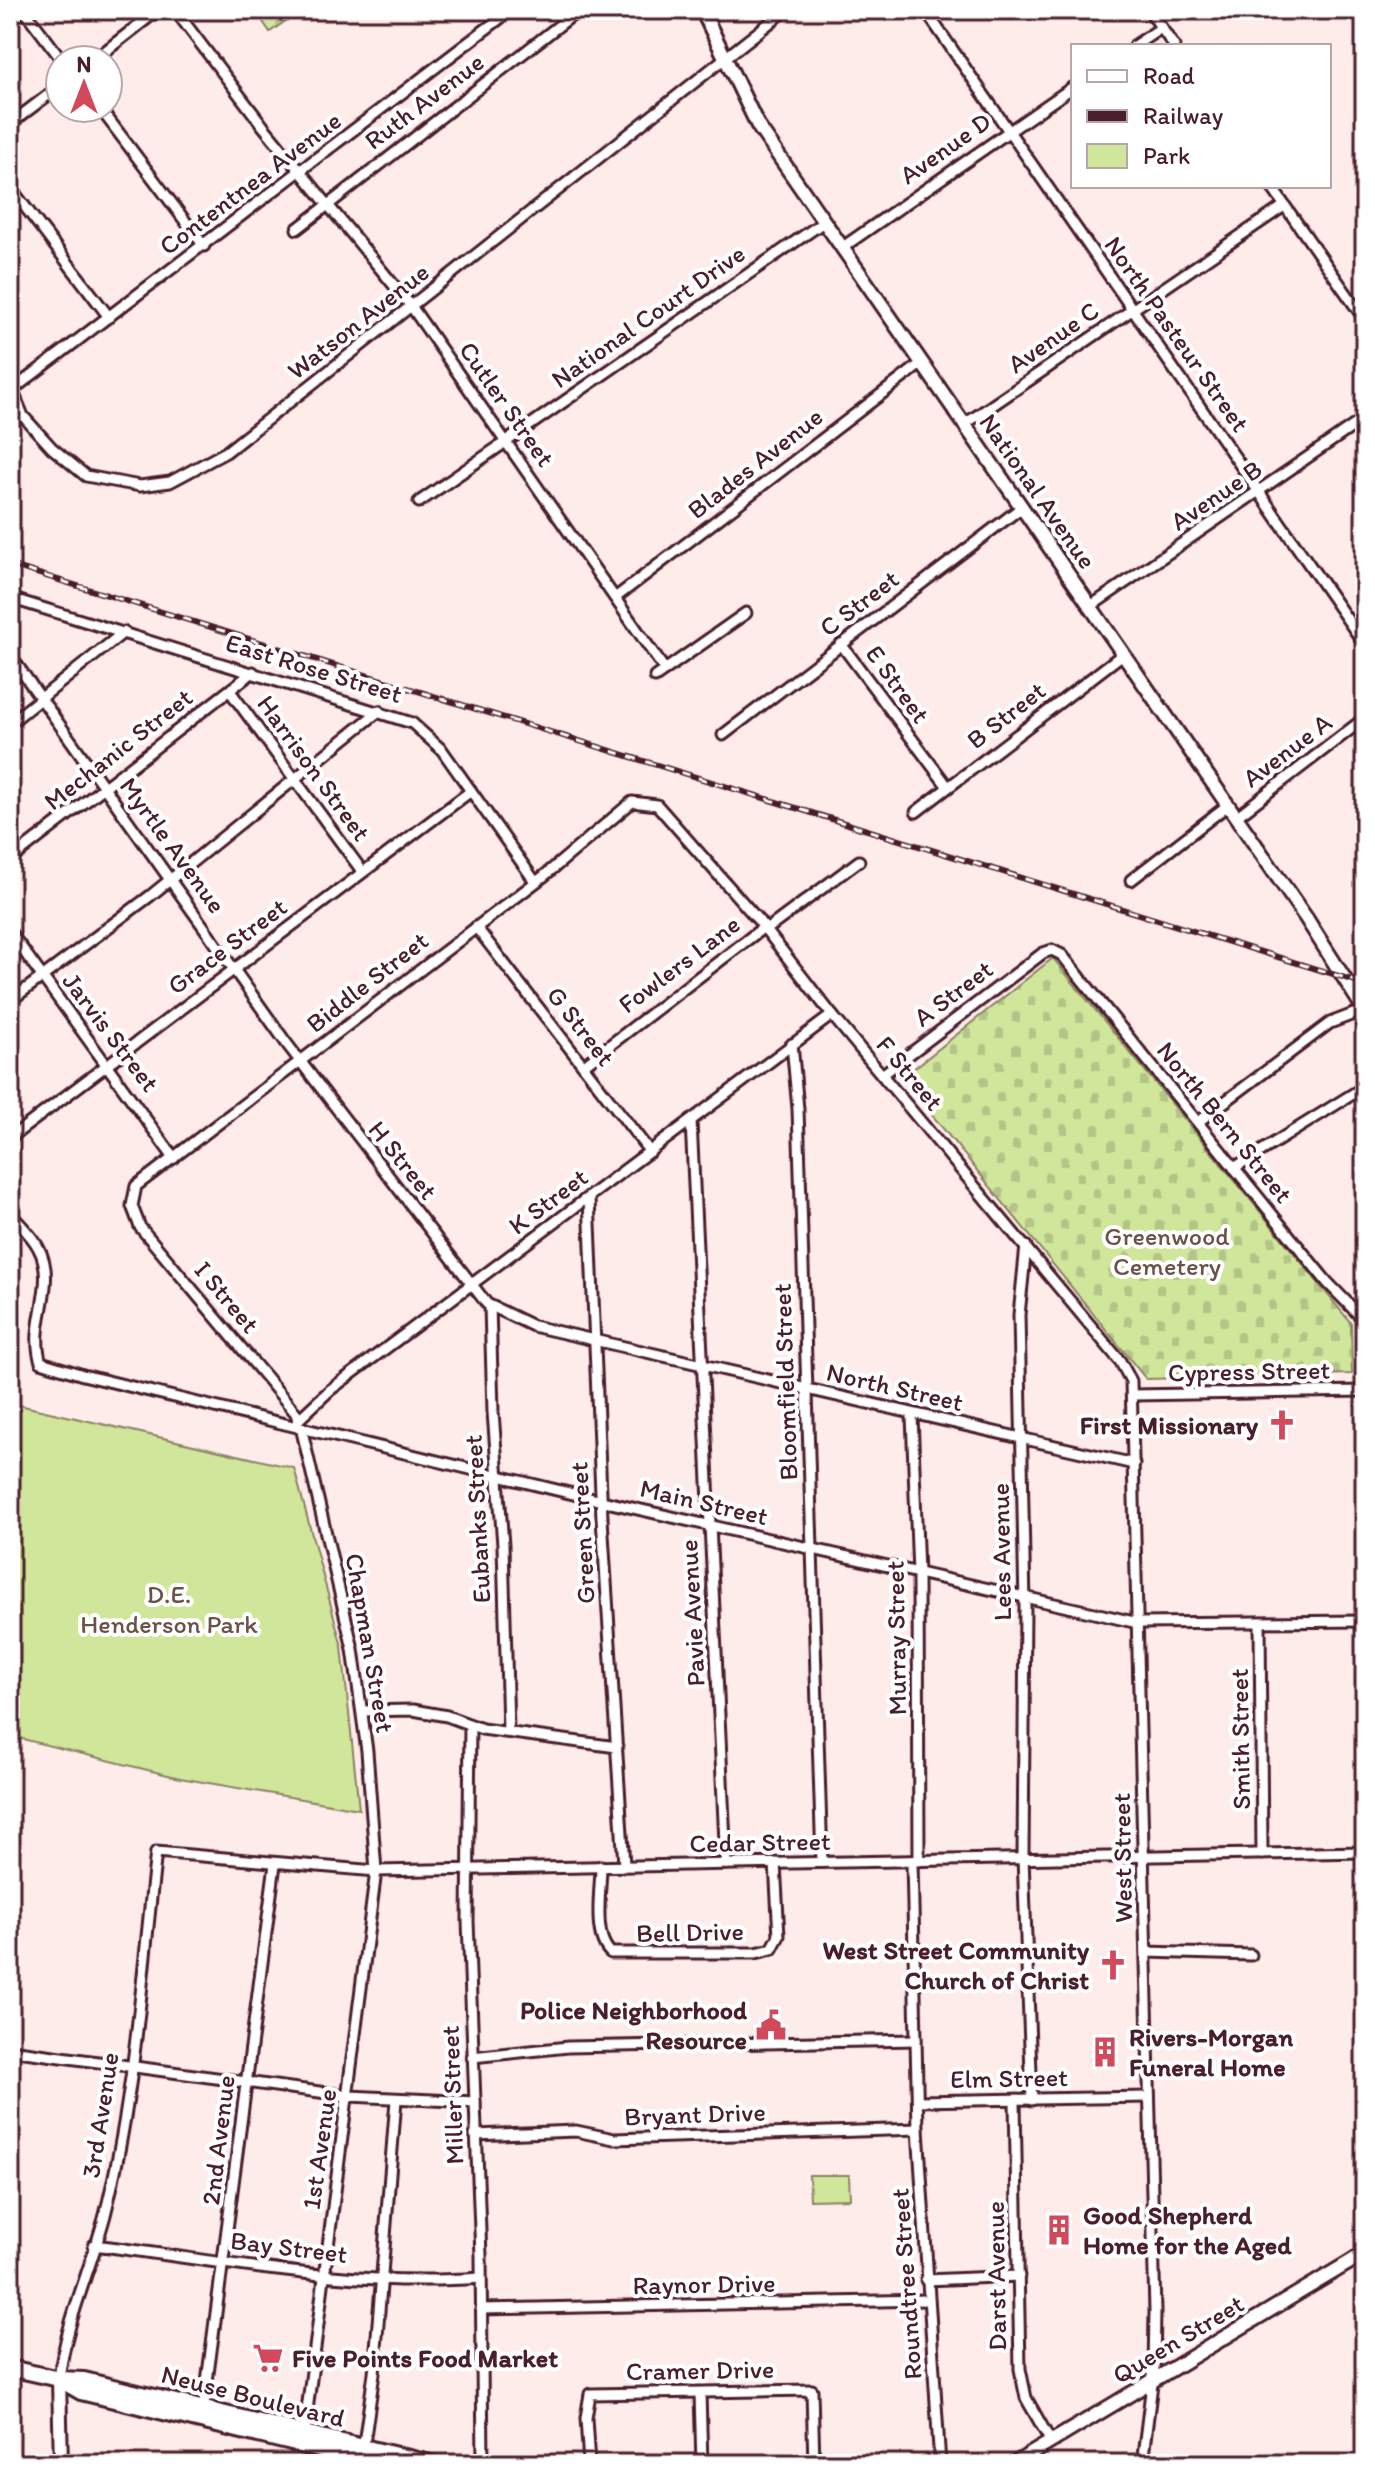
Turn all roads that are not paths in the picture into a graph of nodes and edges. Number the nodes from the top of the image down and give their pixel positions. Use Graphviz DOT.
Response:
graph roads {
  1 [pos="24,10"];
  2 [pos="158,10"];
  3 [pos="175,10"];
  4 [pos="511,10"];
  5 [pos="579,10"];
  6 [pos="702,10"];
  7 [pos="786,10"];
  8 [pos="925,10"];
  9 [pos="1149,10"];
  10 [pos="1161,28"];
  11 [pos="50,44"];
  12 [pos="114,44"];
  13 [pos="1137,44"];
  14 [pos="1173,44"];
  15 [pos="724,61"];
  16 [pos="1071,88"];
  17 [pos="44,98"];
  18 [pos="10,124"];
  19 [pos="112,124"];
  20 [pos="1008,131"];
  21 [pos="302,172"];
  22 [pos="10,187"];
  23 [pos="1272,188"];
  24 [pos="326,204"];
  25 [pos="1284,206"];
  26 [pos="825,221"];
  27 [pos="297,229"];
  28 [pos="204,246"];
  29 [pos="843,247"];
  30 [pos="411,306"];
  31 [pos="1132,309"];
  32 [pos="109,317"];
  33 [pos="1365,320"];
  34 [pos="922,363"];
  35 [pos="11,389"];
  36 [pos="1365,418"];
  37 [pos="965,424"];
  38 [pos="508,441"];
  39 [pos="1259,492"];
  40 [pos="419,502"];
  41 [pos="1022,507"];
  42 [pos="10,598"];
  43 [pos="615,598"];
  44 [pos="1091,606"];
  45 [pos="746,613"];
  46 [pos="124,632"];
  47 [pos="841,644"];
  48 [pos="1365,645"];
  49 [pos="1123,654"];
  50 [pos="10,655"];
  51 [pos="665,670"];
  52 [pos="253,672"];
  53 [pos="655,677"];
  54 [pos="230,691"];
  55 [pos="41,699"];
  56 [pos="379,711"];
  57 [pos="1365,718"];
  58 [pos="10,723"];
  59 [pos="723,735"];
  60 [pos="295,780"];
  61 [pos="948,787"];
  62 [pos="105,788"];
  63 [pos="471,791"];
  64 [pos="632,802"];
  65 [pos="1228,805"];
  66 [pos="916,812"];
  67 [pos="1236,817"];
  68 [pos="10,860"];
  69 [pos="859,861"];
  70 [pos="362,871"];
  71 [pos="172,878"];
  72 [pos="534,880"];
  73 [pos="1131,880"];
  74 [pos="476,927"];
  75 [pos="765,929"];
  76 [pos="10,932"];
  77 [pos="1052,950"];
  78 [pos="234,967"];
  79 [pos="42,976"];
  80 [pos="1365,979"];
  81 [pos="1353,989"];
  82 [pos="10,1001"];
  83 [pos="1364,1010"];
  84 [pos="832,1015"];
  85 [pos="792,1044"];
  86 [pos="301,1061"];
  87 [pos="106,1063"];
  88 [pos="584,1065"];
  89 [pos="882,1075"];
  90 [pos="1364,1087"];
  91 [pos="691,1121"];
  92 [pos="1198,1122"];
  93 [pos="10,1138"];
  94 [pos="1365,1140"];
  95 [pos="650,1152"];
  96 [pos="174,1158"];
  97 [pos="1234,1168"];
  98 [pos="131,1198"];
  99 [pos="589,1198"];
  100 [pos="10,1213"];
  101 [pos="1026,1246"];
  102 [pos="472,1284"];
  103 [pos="490,1306"];
  104 [pos="1365,1321"];
  105 [pos="595,1339"];
  106 [pos="701,1362"];
  107 [pos="808,1389"];
  108 [pos="1365,1391"];
  109 [pos="1133,1395"];
  110 [pos="912,1415"];
  111 [pos="298,1424"];
  112 [pos="1020,1438"];
  113 [pos="1134,1464"];
  114 [pos="497,1475"];
  115 [pos="602,1501"];
  116 [pos="709,1526"];
  117 [pos="812,1550"];
  118 [pos="918,1574"];
  119 [pos="1025,1599"];
  120 [pos="1365,1621"];
  121 [pos="1138,1623"];
  122 [pos="1260,1623"];
  123 [pos="362,1711"];
  124 [pos="470,1725"];
  125 [pos="508,1730"];
  126 [pos="617,1747"];
  127 [pos="156,1852"];
  128 [pos="1365,1852"];
  129 [pos="1262,1854"];
  130 [pos="1144,1856"];
  131 [pos="1023,1857"];
  132 [pos="916,1861"];
  133 [pos="822,1862"];
  134 [pos="775,1863"];
  135 [pos="275,1864"];
  136 [pos="726,1864"];
  137 [pos="624,1865"];
  138 [pos="601,1866"];
  139 [pos="468,1869"];
  140 [pos="376,1871"];
  141 [pos="1146,1952"];
  142 [pos="1251,1955"];
  143 [pos="916,2040"];
  144 [pos="10,2050"];
  145 [pos="472,2057"];
  146 [pos="130,2068"];
  147 [pos="247,2083"];
  148 [pos="349,2096"];
  149 [pos="1148,2097"];
  150 [pos="396,2100"];
  151 [pos="1032,2100"];
  152 [pos="918,2101"];
  153 [pos="1015,2101"];
  154 [pos="475,2102"];
  155 [pos="918,2129"];
  156 [pos="475,2135"];
  157 [pos="94,2245"];
  158 [pos="1362,2256"];
  159 [pos="225,2262"];
  160 [pos="324,2275"];
  161 [pos="1019,2276"];
  162 [pos="480,2278"];
  163 [pos="382,2280"];
  164 [pos="926,2280"];
  165 [pos="928,2300"];
  166 [pos="481,2309"];
  167 [pos="10,2368"];
  168 [pos="59,2379"];
  169 [pos="1149,2383"];
  170 [pos="700,2393"];
  171 [pos="203,2414"];
  172 [pos="304,2434"];
  173 [pos="1051,2442"];
  174 [pos="362,2454"];
  175 [pos="61,2464"];
  176 [pos="378,2464"];
  177 [pos="434,2464"];
  178 [pos="483,2464"];
  179 [pos="589,2464"];
  180 [pos="702,2464"];
  181 [pos="814,2464"];
  182 [pos="940,2464"];
  183 [pos="1014,2464"];
  184 [pos="1142,2464"];
  1 -- 11 [label="street"];
  2 -- 12 [label="street"];
  3 -- 21 [label="street, Cutler Street"];
  4 -- 21 [label="street, Contentnea Avenue"];
  5 -- 24 [label="street, Ruth Avenue"];
  6 -- 15 [label="street, National Avenue"];
  7 -- 15 [label="street, Watson Avenue"];
  8 -- 20 [label="street, North Pasteur Street"];
  9 -- 10 [label="street"];
  10 -- 13 [label="street"];
  10 -- 14 [label="street"];
  15 -- 26 [label="street, National Avenue"];
  15 -- 30 [label="street, Watson Avenue"];
  16 -- 20 [label="street, Avenue D"];
  17 -- 18 [label="street"];
  19 -- 28 [label="street"];
  20 -- 29 [label="street, Avenue D"];
  20 -- 31 [label="street, North Pasteur Street"];
  21 -- 24 [label="street, Cutler Street"];
  21 -- 28 [label="street, Contentnea Avenue"];
  22 -- 32 [label="street"];
  23 -- 25 [label="street"];
  24 -- 27 [label="street, Ruth Avenue"];
  24 -- 30 [label="street, Cutler Street"];
  25 -- 31 [label="street, Avenue C"];
  25 -- 33 [label="street"];
  26 -- 29 [label="street, National Avenue"];
  26 -- 38 [label="street, National Court Drive"];
  28 -- 32 [label="street, Contentnea Avenue"];
  29 -- 34 [label="street, National Avenue"];
  30 -- 35 [label="street, Watson Avenue"];
  30 -- 38 [label="street, Cutler Street"];
  31 -- 37 [label="street, Avenue C"];
  31 -- 39 [label="street, North Pasteur Street"];
  32 -- 35 [label="street, Contentnea Avenue"];
  34 -- 37 [label="street, National Avenue"];
  34 -- 43 [label="street, Blades Avenue"];
  36 -- 39 [label="street, Avenue B"];
  37 -- 41 [label="street, National Avenue"];
  38 -- 40 [label="street, National Court Drive"];
  38 -- 43 [label="street, Cutler Street"];
  39 -- 44 [label="street, Avenue B"];
  39 -- 48 [label="street, North Pasteur Street"];
  41 -- 44 [label="street, National Avenue"];
  41 -- 47 [label="street, C Street"];
  42 -- 46 [label="street, East Rose Street"];
  43 -- 51 [label="street, Cutler Street"];
  44 -- 49 [label="street, National Avenue"];
  45 -- 51 [label="street"];
  46 -- 52 [label="street, East Rose Street"];
  46 -- 55 [label="street"];
  47 -- 59 [label="street, C Street"];
  47 -- 61 [label="street, E Street"];
  49 -- 61 [label="street, B Street"];
  49 -- 65 [label="street, National Avenue"];
  50 -- 55 [label="street, Myrtle Avenue"];
  51 -- 53 [label="street"];
  52 -- 54 [label="street, Mechanic Street"];
  52 -- 56 [label="street, East Rose Street"];
  54 -- 60 [label="street, Harrison Street"];
  54 -- 62 [label="street, Mechanic Street"];
  55 -- 58 [label="street"];
  55 -- 62 [label="street, Myrtle Avenue"];
  56 -- 60 [label="street"];
  56 -- 63 [label="street, East Rose Street"];
  57 -- 67 [label="street, Avenue A"];
  60 -- 70 [label="street, Harrison Street"];
  60 -- 71 [label="street"];
  61 -- 66 [label="street, B Street"];
  62 -- 68 [label="street, Mechanic Street"];
  62 -- 71 [label="street, Myrtle Avenue"];
  63 -- 70 [label="street, Grace Street"];
  63 -- 72 [label="street, East Rose Street"];
  64 -- 72 [label="street, Biddle Street"];
  64 -- 75 [label="street, F Street"];
  65 -- 67 [label="street, National Avenue"];
  65 -- 73 [label="street"];
  67 -- 81 [label="street, National Avenue"];
  69 -- 75 [label="street"];
  70 -- 78 [label="street, Grace Street"];
  71 -- 78 [label="street, Myrtle Avenue"];
  71 -- 79 [label="street"];
  72 -- 74 [label="street, Biddle Street"];
  74 -- 86 [label="street, Biddle Street"];
  74 -- 88 [label="street, G Street"];
  75 -- 84 [label="street, F Street"];
  75 -- 88 [label="street, Fowlers Lane"];
  76 -- 79 [label="street, Jarvis Street"];
  77 -- 89 [label="street, A Street"];
  77 -- 92 [label="street, North Bern Street"];
  78 -- 86 [label="street, Myrtle Avenue"];
  78 -- 87 [label="street, Grace Street"];
  79 -- 82 [label="street"];
  79 -- 87 [label="street, Jarvis Street"];
  80 -- 81 [label="street"];
  81 -- 83 [label="street, National Avenue"];
  83 -- 90 [label="street"];
  83 -- 92 [label="street"];
  84 -- 85 [label="street, K Street"];
  84 -- 89 [label="street, F Street"];
  85 -- 91 [label="street, K Street"];
  85 -- 107 [label="street, Bloomfield Street"];
  86 -- 96 [label="street, Biddle Street"];
  86 -- 102 [label="street, H Street"];
  87 -- 93 [label="street, Grace Street"];
  87 -- 96 [label="street, Jarvis Street"];
  88 -- 95 [label="street, G Street"];
  89 -- 101 [label="street, F Street"];
  90 -- 94 [label="street"];
  90 -- 97 [label="street"];
  91 -- 95 [label="street, K Street"];
  91 -- 106 [label="street, Pavie Avenue"];
  92 -- 97 [label="street, North Bern Street"];
  95 -- 99 [label="street, K Street"];
  96 -- 98 [label="street, Biddle Street"];
  97 -- 104 [label="street, North Bern Street"];
  98 -- 111 [label="street, I Street"];
  99 -- 102 [label="street, K Street"];
  99 -- 105 [label="street, Green Street"];
  100 -- 111 [label="street, Main Street"];
  101 -- 109 [label="street, F Street"];
  101 -- 112 [label="street, Lees Avenue"];
  102 -- 103 [label="street, North Street"];
  102 -- 111 [label="street, K Street"];
  103 -- 105 [label="street, North Street"];
  103 -- 114 [label="street, Eubanks Street"];
  105 -- 106 [label="street, North Street"];
  105 -- 115 [label="street, Green Street"];
  106 -- 107 [label="street, North Street"];
  106 -- 116 [label="street, Pavie Avenue"];
  107 -- 110 [label="street, North Street"];
  107 -- 117 [label="street, Bloomfield Street"];
  108 -- 109 [label="street, Cypress Street"];
  109 -- 113 [label="street, West Street"];
  110 -- 112 [label="street, North Street"];
  110 -- 118 [label="street, Murray Street"];
  111 -- 114 [label="street, Main Street"];
  111 -- 123 [label="street, Chapman Street"];
  112 -- 113 [label="street, North Street"];
  112 -- 119 [label="street, Lees Avenue"];
  113 -- 121 [label="street, West Street"];
  114 -- 115 [label="street, Main Street"];
  114 -- 125 [label="street, Eubanks Street"];
  115 -- 116 [label="street, Main Street"];
  115 -- 126 [label="street, Green Street"];
  116 -- 117 [label="street, Main Street"];
  116 -- 136 [label="street, Pavie Avenue"];
  117 -- 118 [label="street, Main Street"];
  117 -- 133 [label="street, Bloomfield Street"];
  118 -- 119 [label="street, Main Street"];
  118 -- 132 [label="street, Murray Street"];
  119 -- 121 [label="street, Main Street"];
  119 -- 131 [label="street, Lees Avenue"];
  120 -- 122 [label="street, Main Street"];
  121 -- 122 [label="street, Main Street"];
  121 -- 130 [label="street, West Street"];
  122 -- 129 [label="street, Smith Street"];
  123 -- 124 [label="street"];
  123 -- 140 [label="street, Chapman Street"];
  124 -- 125 [label="street"];
  124 -- 139 [label="street, Miller Street"];
  125 -- 126 [label="street"];
  126 -- 137 [label="street, Green Street"];
  127 -- 135 [label="street, Cedar Street"];
  127 -- 146 [label="street, 3rd Avenue"];
  128 -- 129 [label="street, Cedar Street"];
  129 -- 130 [label="street, Cedar Street"];
  130 -- 131 [label="street, Cedar Street"];
  130 -- 141 [label="street, West Street"];
  131 -- 132 [label="street, Cedar Street"];
  131 -- 151 [label="street, Lees Avenue"];
  132 -- 133 [label="street, Cedar Street"];
  132 -- 143 [label="street, Murray Street"];
  133 -- 134 [label="street, Cedar Street"];
  134 -- 136 [label="street, Cedar Street"];
  134 -- 138 [label="street, Bell Drive"];
  135 -- 140 [label="street, Cedar Street"];
  135 -- 147 [label="street, 2nd Avenue"];
  136 -- 137 [label="street, Cedar Street"];
  137 -- 138 [label="street, Cedar Street"];
  138 -- 139 [label="street, Cedar Street"];
  139 -- 140 [label="street, Cedar Street"];
  139 -- 145 [label="street, Miller Street"];
  140 -- 148 [label="street, 1st Avenue"];
  141 -- 142 [label="street"];
  141 -- 149 [label="street, West Street"];
  143 -- 145 [label="street"];
  143 -- 152 [label="street, Roundtree Street"];
  144 -- 146 [label="street"];
  145 -- 154 [label="street, Miller Street"];
  146 -- 147 [label="street"];
  146 -- 157 [label="street, 3rd Avenue"];
  147 -- 148 [label="street"];
  147 -- 159 [label="street, 2nd Avenue"];
  148 -- 150 [label="street"];
  148 -- 160 [label="street, 1st Avenue"];
  149 -- 151 [label="street, Elm Street"];
  149 -- 169 [label="street, West Street"];
  150 -- 154 [label="street"];
  150 -- 163 [label="street"];
  151 -- 153 [label="street, Elm Street"];
  152 -- 153 [label="street, Elm Street"];
  152 -- 155 [label="street, Roundtree Street"];
  153 -- 161 [label="street, Darst Avenue"];
  154 -- 156 [label="street, Miller Street"];
  155 -- 156 [label="street, Bryant Drive"];
  155 -- 164 [label="street, Roundtree Street"];
  156 -- 162 [label="street, Miller Street"];
  157 -- 159 [label="street, Bay Street"];
  157 -- 168 [label="street, 3rd Avenue"];
  158 -- 169 [label="street, Queen Street"];
  159 -- 160 [label="street, Bay Street"];
  159 -- 171 [label="street, 2nd Avenue"];
  160 -- 163 [label="street, Bay Street"];
  160 -- 172 [label="street, 1st Avenue"];
  161 -- 164 [label="street"];
  161 -- 173 [label="street, Darst Avenue"];
  162 -- 163 [label="street, Bay Street"];
  162 -- 166 [label="street, Miller Street"];
  163 -- 174 [label="street"];
  164 -- 165 [label="street, Roundtree Street"];
  165 -- 166 [label="street, Raynor Drive"];
  165 -- 182 [label="street, Roundtree Street"];
  166 -- 178 [label="street, Miller Street"];
  167 -- 168 [label="main road, Neuse Boulevard"];
  168 -- 171 [label="main road, Neuse Boulevard"];
  168 -- 175 [label="street"];
  169 -- 173 [label="street, Queen Street"];
  169 -- 184 [label="street, West Street"];
  170 -- 179 [label="street, Cramer Drive"];
  170 -- 180 [label="street"];
  170 -- 181 [label="street, Cramer Drive"];
  171 -- 172 [label="main road, Neuse Boulevard"];
  171 -- 174 [label="main road, Neuse Boulevard"];
  172 -- 174 [label="main road, Neuse Boulevard"];
  173 -- 183 [label="street, Queen Street"];
  174 -- 176 [label="main road, Neuse Boulevard"];
  174 -- 177 [label="main road, Neuse Boulevard"];
}
